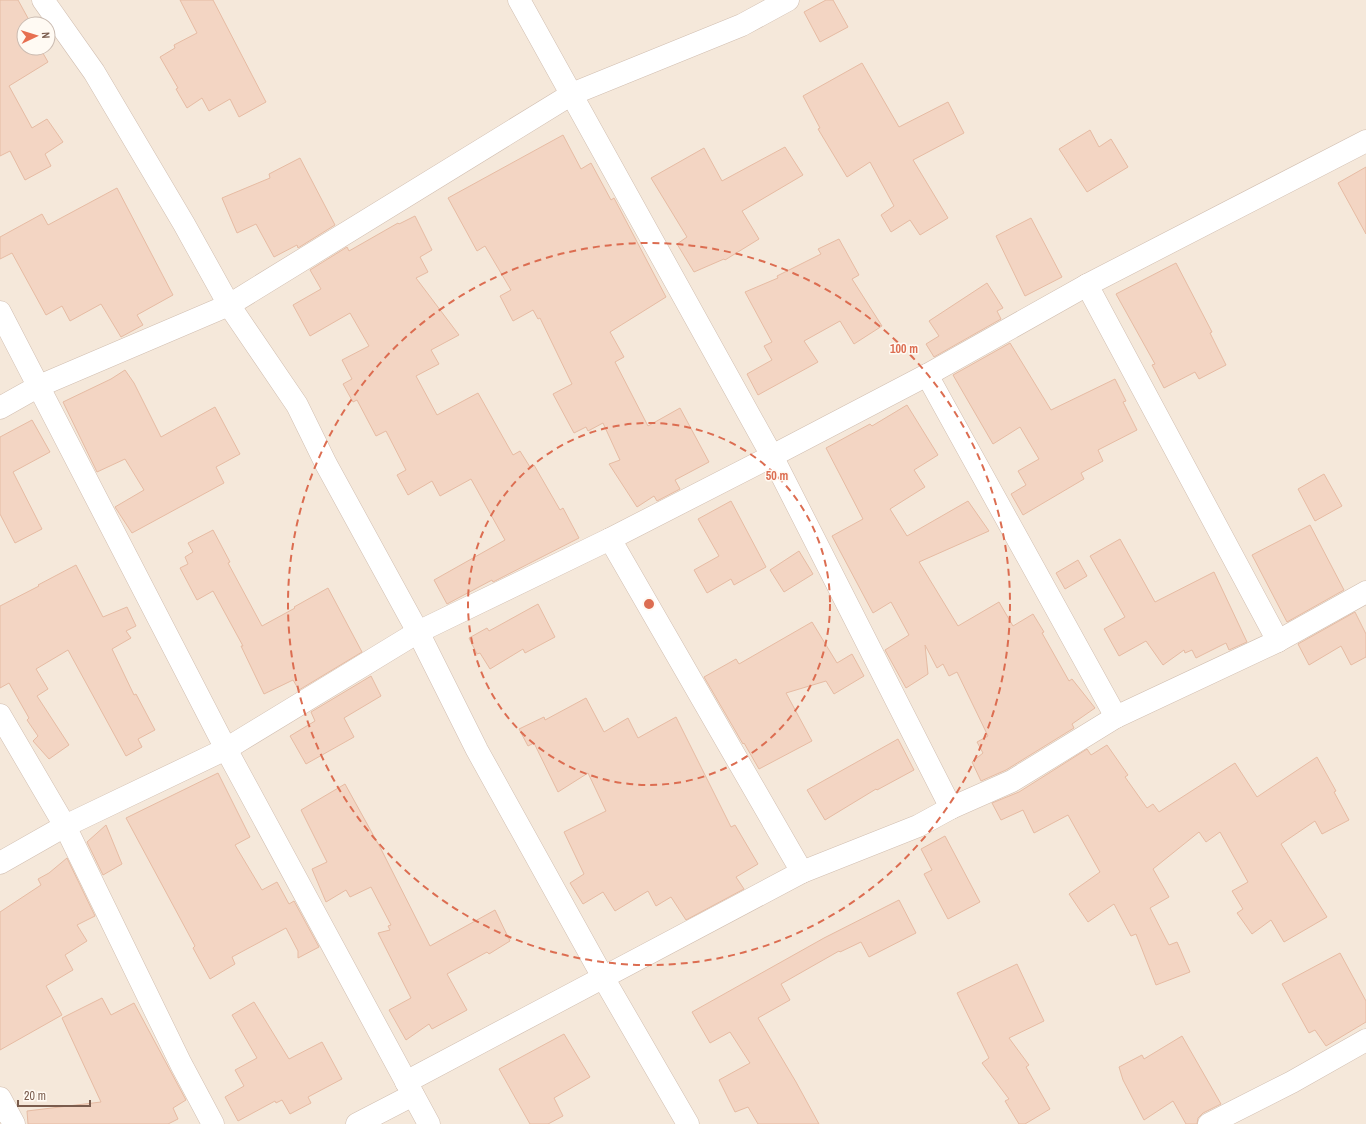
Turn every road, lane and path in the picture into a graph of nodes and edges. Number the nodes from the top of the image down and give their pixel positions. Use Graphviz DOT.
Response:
graph roads {
  1 [pos="43,0"];
  2 [pos="519,0"];
  3 [pos="788,0"];
  4 [pos="572,94"];
  5 [pos="1366,141"];
  6 [pos="1087,285"];
  7 [pos="228,305"];
  8 [pos="0,312"];
  9 [pos="927,375"];
  10 [pos="39,386"];
  11 [pos="0,408"];
  12 [pos="772,456"];
  13 [pos="610,539"];
  14 [pos="1366,592"];
  15 [pos="418,632"];
  16 [pos="1278,641"];
  17 [pos="0,715"];
  18 [pos="1116,717"];
  19 [pos="226,748"];
  20 [pos="951,808"];
  21 [pos="65,826"];
  22 [pos="0,863"];
  23 [pos="802,872"];
  24 [pos="604,979"];
  25 [pos="1366,1040"];
  26 [pos="409,1088"];
  27 [pos="0,1098"];
  28 [pos="14,1124"];
  29 [pos="213,1124"];
  30 [pos="357,1124"];
  31 [pos="429,1124"];
  32 [pos="688,1124"];
  33 [pos="1209,1124"];
  1 -- 7 [label="street"];
  2 -- 4 [label="street"];
  3 -- 4 [label="street"];
  4 -- 7 [label="street"];
  4 -- 12 [label="street"];
  5 -- 6 [label="street"];
  6 -- 9 [label="street"];
  6 -- 16 [label="street"];
  7 -- 10 [label="street"];
  7 -- 15 [label="street"];
  8 -- 10 [label="street"];
  9 -- 12 [label="street"];
  9 -- 18 [label="street"];
  10 -- 11 [label="street"];
  10 -- 19 [label="street"];
  12 -- 13 [label="street"];
  12 -- 20 [label="street"];
  13 -- 15 [label="street"];
  13 -- 23 [label="street"];
  14 -- 16 [label="street"];
  15 -- 19 [label="street"];
  15 -- 24 [label="street"];
  16 -- 18 [label="street"];
  17 -- 21 [label="street"];
  18 -- 20 [label="street"];
  19 -- 21 [label="street"];
  19 -- 26 [label="street"];
  20 -- 23 [label="street"];
  21 -- 22 [label="street"];
  21 -- 29 [label="street"];
  23 -- 24 [label="street"];
  24 -- 26 [label="street"];
  24 -- 32 [label="street"];
  25 -- 33 [label="street"];
  26 -- 30 [label="street"];
  26 -- 31 [label="street"];
  27 -- 28 [label="street"];
}
